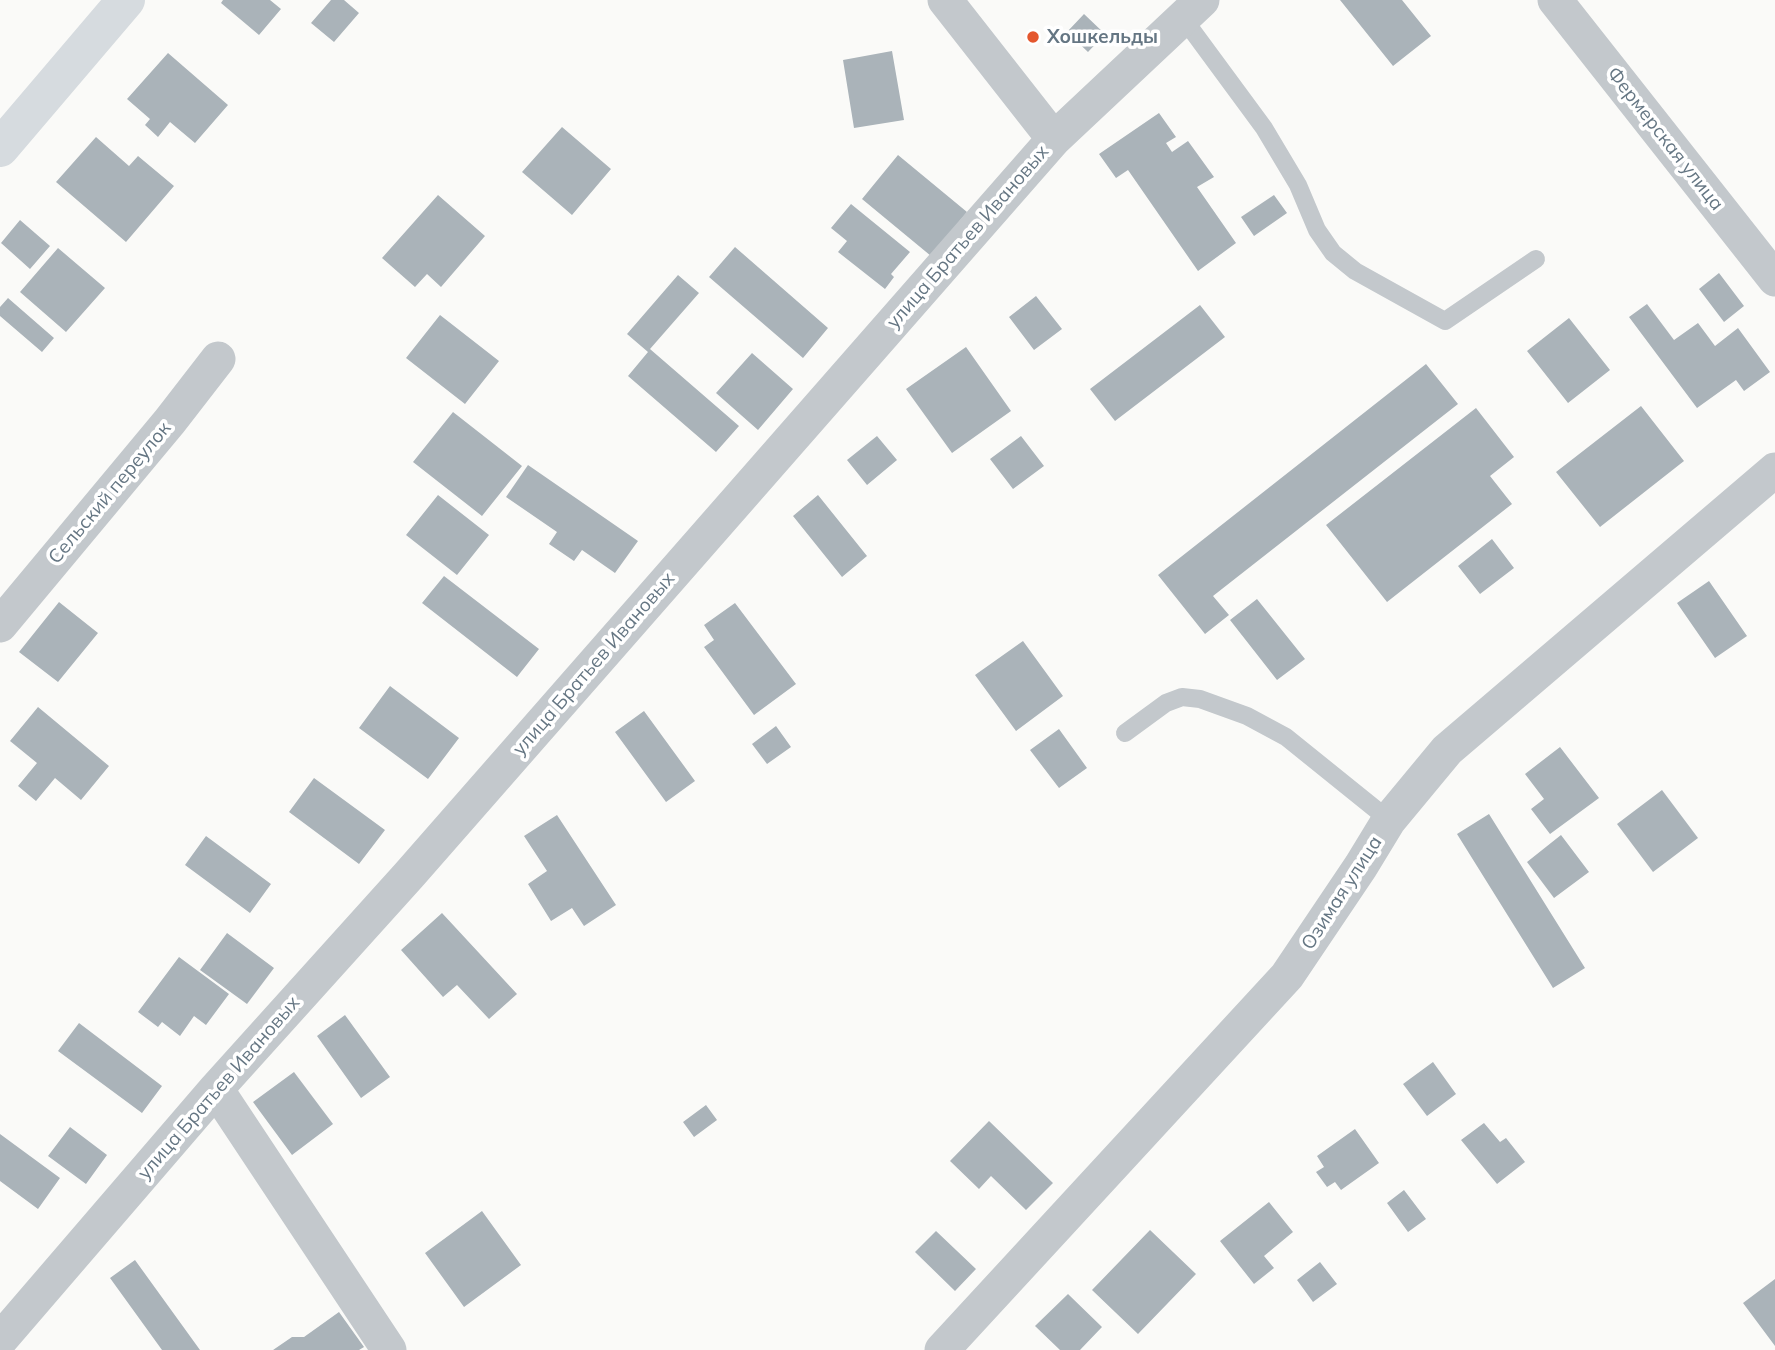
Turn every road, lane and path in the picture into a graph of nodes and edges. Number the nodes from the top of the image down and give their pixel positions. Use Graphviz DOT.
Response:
graph roads {
  1 [pos="126,0"];
  2 [pos="945,0"];
  3 [pos="1555,0"];
  4 [pos="1192,9"];
  5 [pos="1054,139"];
  6 [pos="0,148"];
  7 [pos="1536,259"];
  8 [pos="1775,279"];
  9 [pos="218,359"];
  10 [pos="1775,470"];
  11 [pos="0,625"];
  12 [pos="1125,733"];
  13 [pos="1389,820"];
  14 [pos="216,1089"];
  15 [pos="0,1340"];
  16 [pos="389,1350"];
  17 [pos="942,1350"];
  1 -- 6 [label="main road"];
  2 -- 5 [label="street"];
  3 -- 8 [label="street, Фермерская улица"];
  4 -- 5 [label="street, улица Братьев Ивановых"];
  4 -- 7 [label="lane"];
  5 -- 14 [label="street, улица Братьев Ивановых"];
  9 -- 11 [label="street, Сельский переулок"];
  10 -- 13 [label="street, Озимая улица"];
  12 -- 13 [label="lane"];
  13 -- 17 [label="street, Озимая улица"];
  14 -- 15 [label="street, улица Братьев Ивановых"];
  14 -- 16 [label="street"];
}
